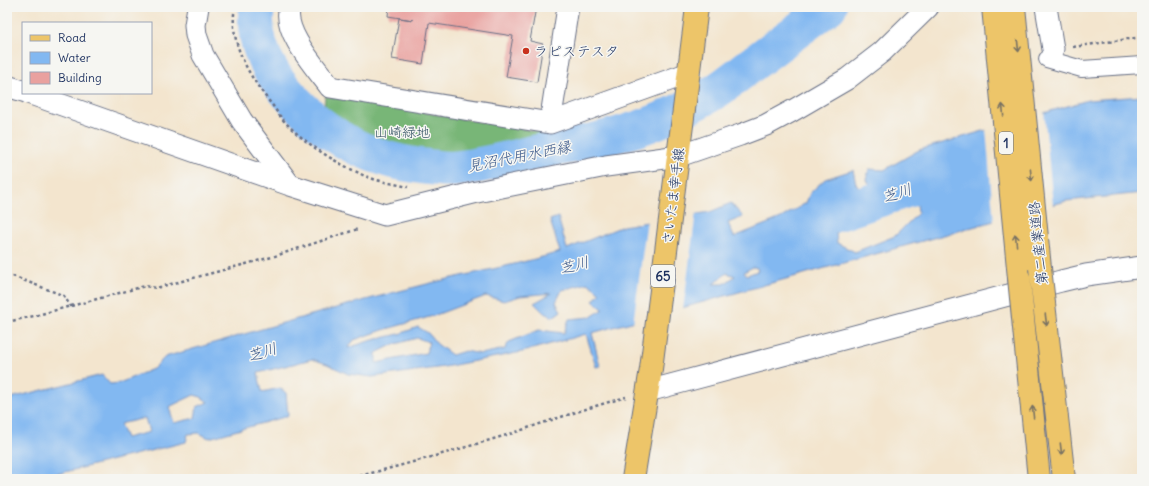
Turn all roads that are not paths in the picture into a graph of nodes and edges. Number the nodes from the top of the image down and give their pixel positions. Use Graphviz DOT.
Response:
graph roads {
  1 [pos="198,7"];
  2 [pos="290,7"];
  3 [pos="568,7"];
  4 [pos="697,7"];
  5 [pos="928,7"];
  6 [pos="993,7"];
  7 [pos="1014,7"];
  8 [pos="1046,7"];
  9 [pos="1050,54"];
  10 [pos="1142,65"];
  11 [pos="688,80"];
  12 [pos="7,86"];
  13 [pos="22,91"];
  14 [pos="31,94"];
  15 [pos="550,123"];
  16 [pos="679,156"];
  17 [pos="290,185"];
  18 [pos="1142,266"];
  19 [pos="648,390"];
  20 [pos="633,479"];
  21 [pos="1039,479"];
  22 [pos="1064,479"];
  1 -- 17 [label="street"];
  2 -- 15 [label="street"];
  3 -- 15 [label="street"];
  4 -- 11 [label="main road, さいたま幸手線 / 65"];
  5 -- 16 [label="street"];
  21 -- 6 [label="main road, 第二産業道路 / 1, one-way, bridge"];
  7 -- 22 [label="main road, 第二産業道路 / 1, one-way, bridge"];
  8 -- 9 [label="street"];
  9 -- 10 [label="street"];
  11 -- 15 [label="street"];
  11 -- 16 [label="main road, さいたま幸手線 / 65"];
  12 -- 13 [label="street"];
  14 -- 17 [label="street"];
  16 -- 17 [label="street"];
  16 -- 19 [label="main road, さいたま幸手線 / 65"];
  18 -- 19 [label="street"];
  19 -- 20 [label="main road, さいたま幸手線 / 65"];
}
